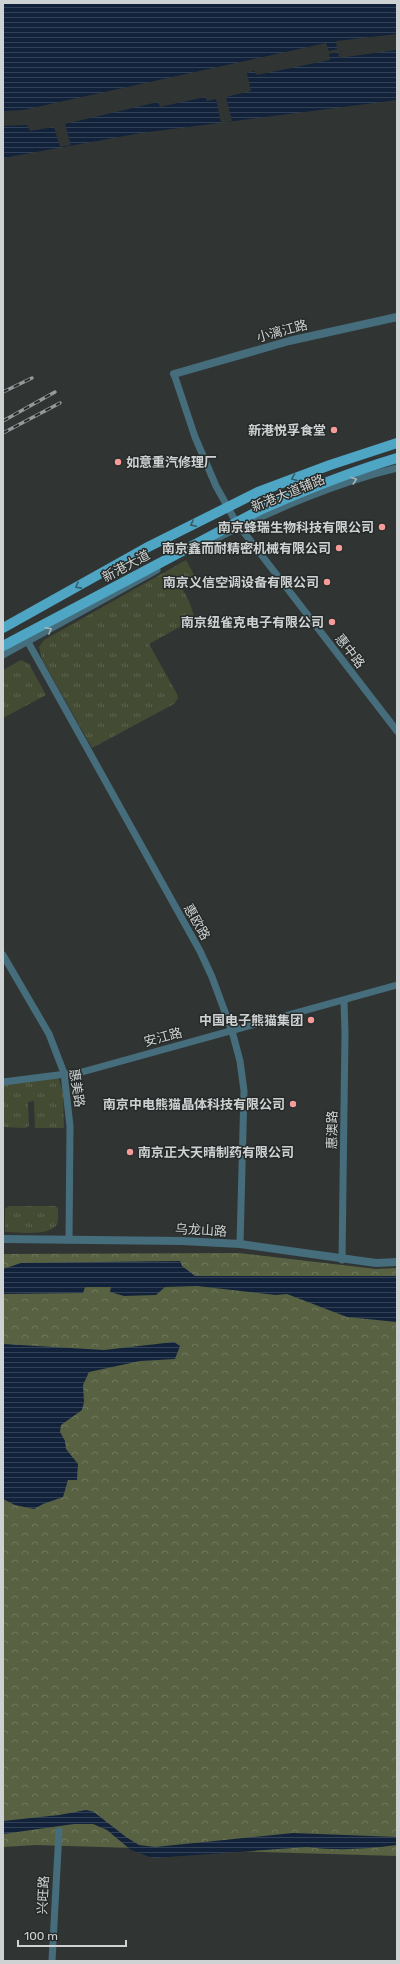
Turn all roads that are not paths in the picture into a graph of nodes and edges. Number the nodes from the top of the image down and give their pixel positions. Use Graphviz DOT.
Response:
graph roads {
  1 [pos="397,317"];
  2 [pos="174,374"];
  3 [pos="397,443"];
  4 [pos="397,458"];
  5 [pos="397,468"];
  6 [pos="228,507"];
  7 [pos="238,524"];
  8 [pos="3,628"];
  9 [pos="28,642"];
  10 [pos="3,646"];
  11 [pos="3,655"];
  12 [pos="397,731"];
  13 [pos="3,955"];
  14 [pos="397,986"];
  15 [pos="344,1000"];
  16 [pos="232,1031"];
  17 [pos="64,1073"];
  18 [pos="3,1082"];
  19 [pos="3,1239"];
  20 [pos="69,1240"];
  21 [pos="240,1244"];
  22 [pos="342,1260"];
  23 [pos="397,1262"];
  24 [pos="58,1831"];
  25 [pos="52,1961"];
  1 -- 2 [label="street, 小漓江路"];
  2 -- 6 [label="street, 惠中路"];
  3 -- 6 [label="main road, 新港大道, one-way"];
  4 -- 7 [label="main road, 新港大道"];
  7 -- 5 [label="street, 新港大道辅路, one-way"];
  6 -- 7 [label="street, 惠中路"];
  6 -- 8 [label="main road, 新港大道, one-way"];
  9 -- 7 [label="street, 新港大道辅路, one-way"];
  7 -- 10 [label="main road, 新港大道"];
  7 -- 12 [label="street, 惠中路"];
  9 -- 11 [label="street, 新港大道辅路"];
  9 -- 16 [label="street, 惠欧路"];
  13 -- 17 [label="street, 惠美路"];
  14 -- 15 [label="street, 安江路"];
  15 -- 16 [label="street, 安江路"];
  15 -- 22 [label="street, 惠澳路"];
  16 -- 17 [label="street, 安江路"];
  16 -- 21 [label="street, 惠欧路"];
  17 -- 18 [label="street, 安江路"];
  17 -- 20 [label="street, 惠美路"];
  19 -- 20 [label="street, 乌龙山路"];
  20 -- 21 [label="street, 乌龙山路"];
  21 -- 22 [label="street, 乌龙山路"];
  22 -- 23 [label="street, 乌龙山路"];
  24 -- 25 [label="street, 兴旺路"];
}
